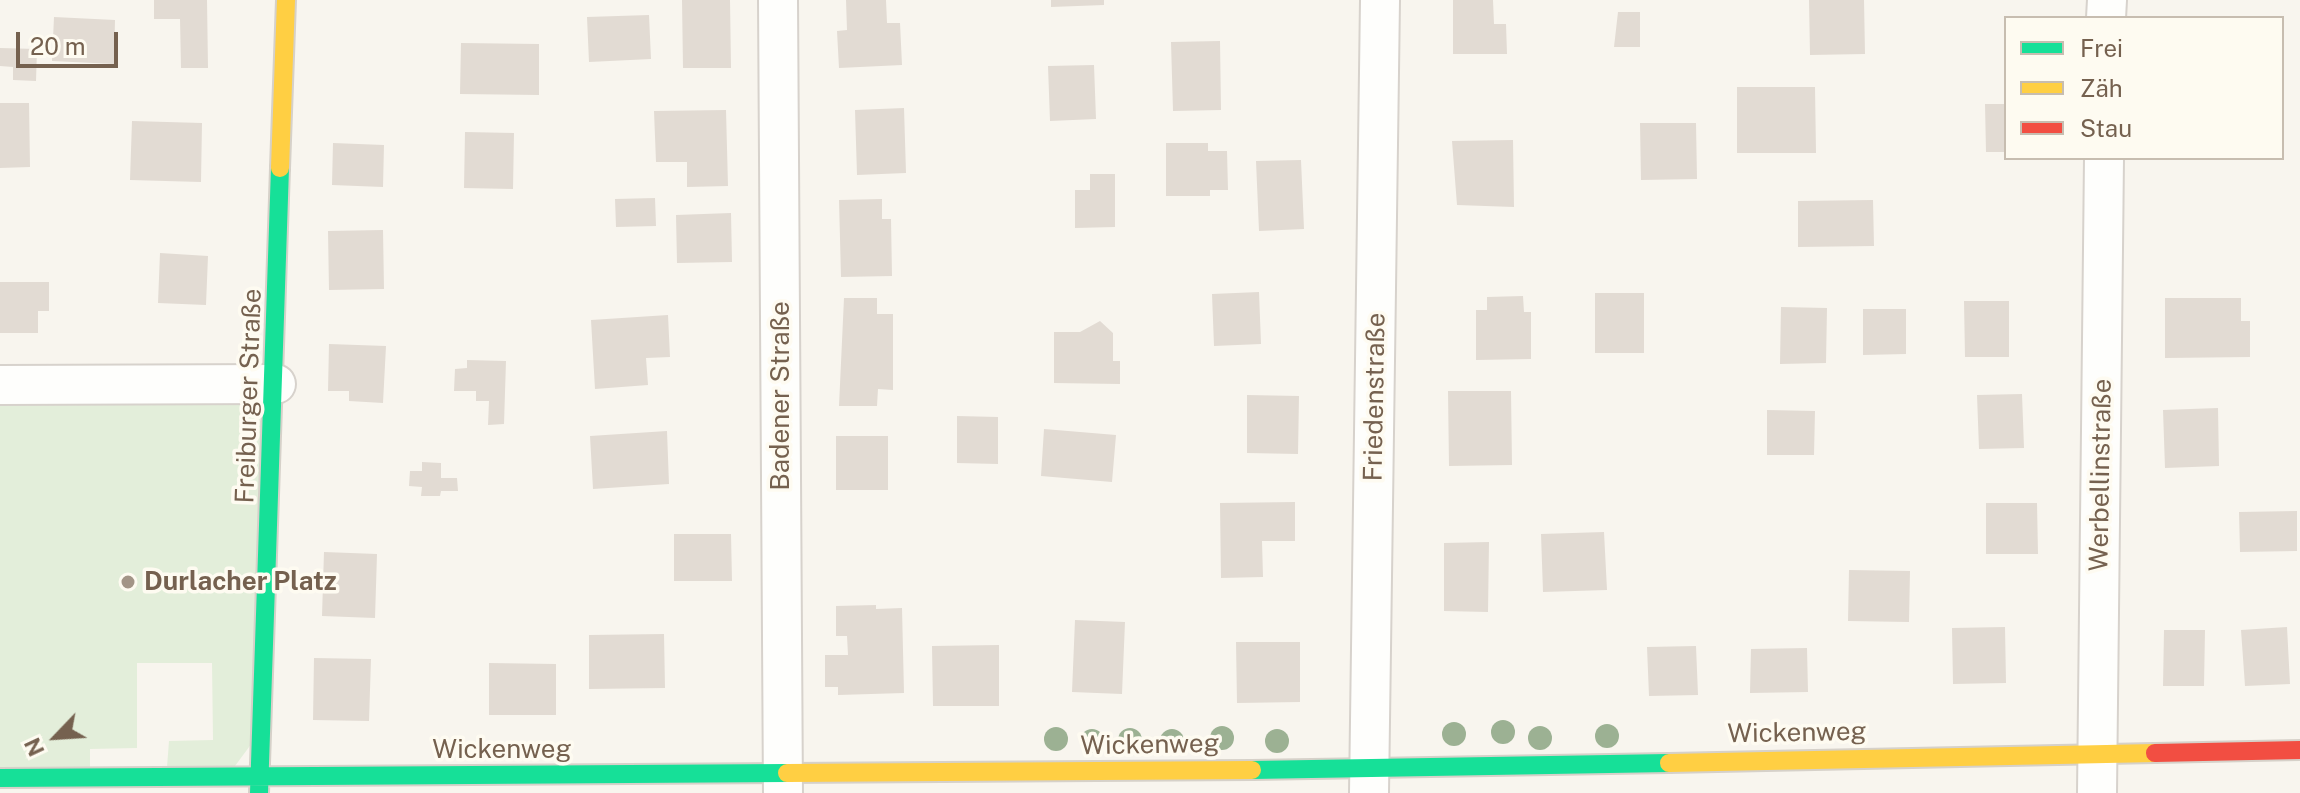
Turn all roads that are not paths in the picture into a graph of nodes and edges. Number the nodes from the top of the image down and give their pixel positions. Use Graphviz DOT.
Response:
graph roads {
  1 [pos="286,0"];
  2 [pos="778,0"];
  3 [pos="1380,0"];
  4 [pos="2104,160"];
  5 [pos="276,384"];
  6 [pos="0,385"];
  7 [pos="2300,750"];
  8 [pos="2097,753"];
  9 [pos="0,778"];
  10 [pos="1370,781"];
  11 [pos="783,783"];
  12 [pos="260,786"];
  13 [pos="2097,793"];
  1 -- 5 [label="street, Freiburger Straße"];
  2 -- 11 [label="street, Badener Straße"];
  3 -- 10 [label="street, Friedenstraße"];
  4 -- 8 [label="street, Werbellinstraße"];
  5 -- 6 [label="street"];
  5 -- 12 [label="street, Freiburger Straße"];
  7 -- 8 [label="street, Wickenweg"];
  8 -- 10 [label="street, Wickenweg"];
  8 -- 13 [label="street, Werbellinstraße"];
  9 -- 12 [label="street, Wickenweg"];
  10 -- 11 [label="street, Wickenweg"];
  11 -- 12 [label="street, Wickenweg"];
}
